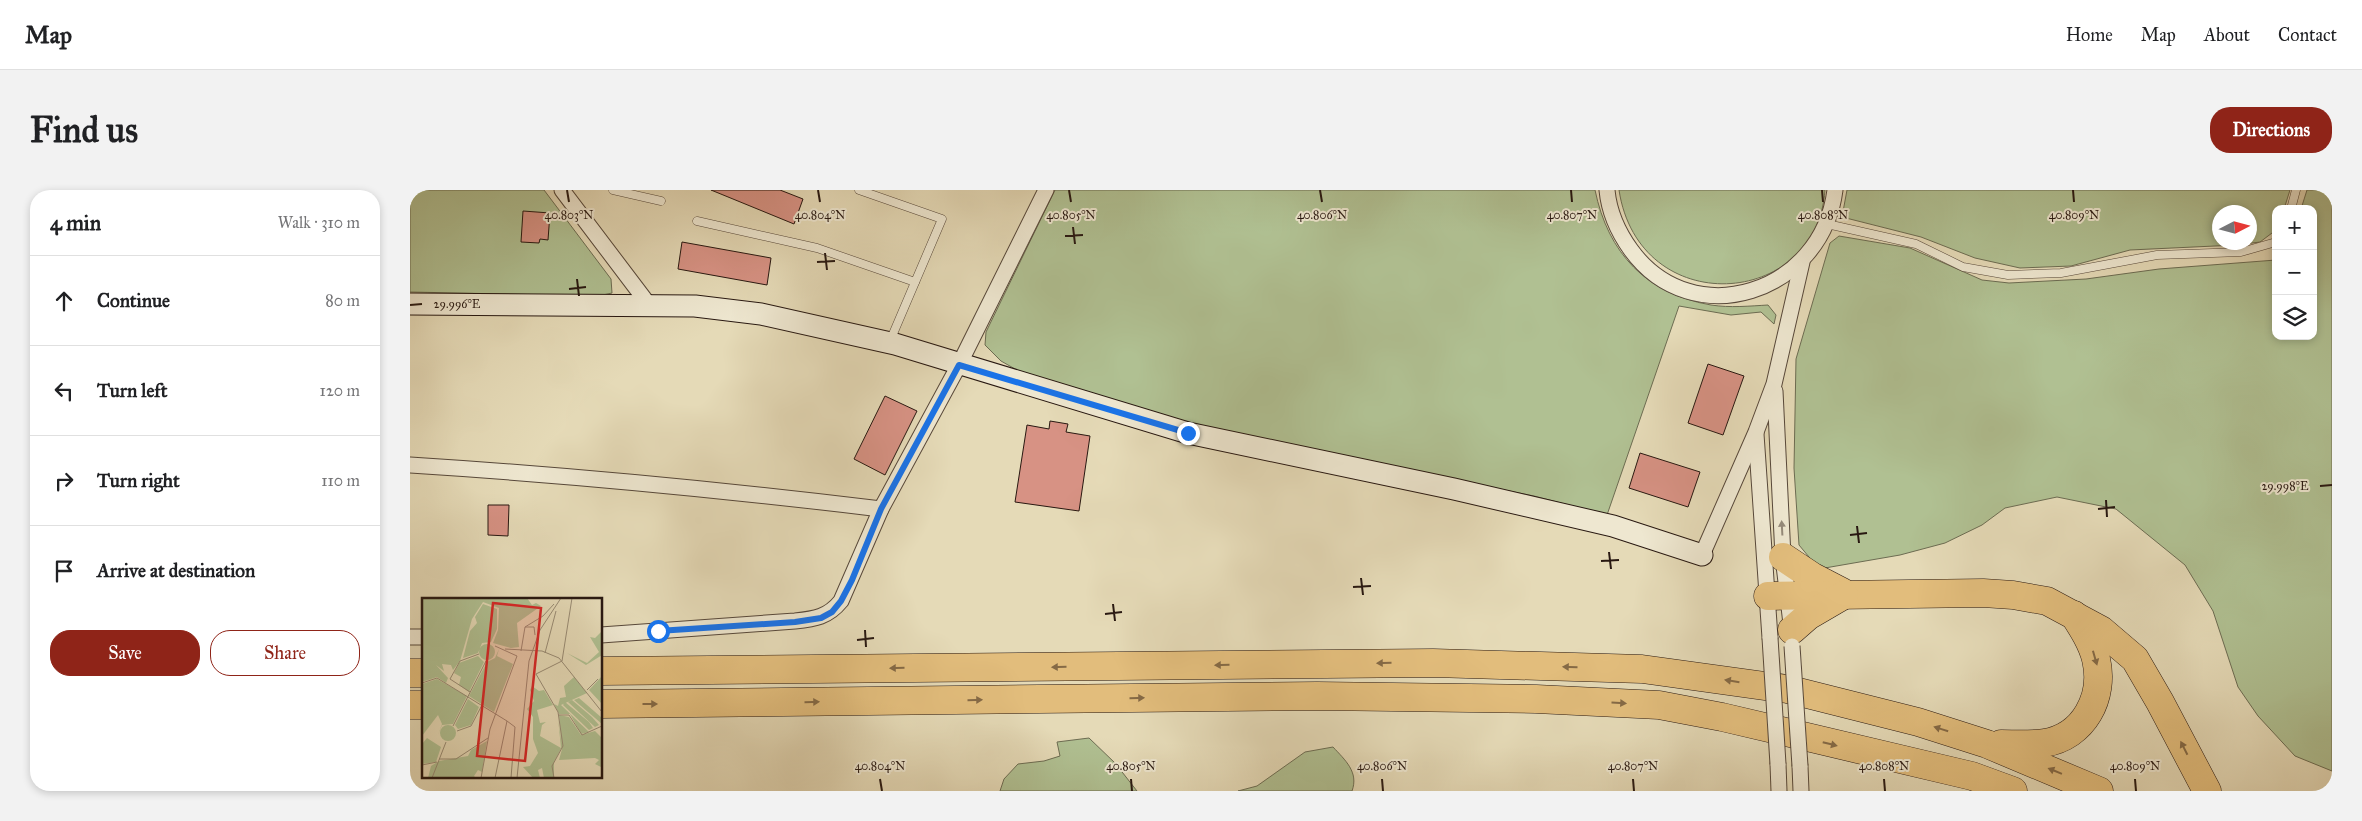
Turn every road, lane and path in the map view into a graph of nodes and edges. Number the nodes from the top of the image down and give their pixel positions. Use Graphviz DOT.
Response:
graph roads {
  1 [pos="562,190"];
  2 [pos="613,190"];
  3 [pos="859,190"];
  4 [pos="1046,190"];
  5 [pos="1607,190"];
  6 [pos="1835,190"];
  7 [pos="2296,190"];
  8 [pos="661,201"];
  9 [pos="2292,205"];
  10 [pos="697,221"];
  11 [pos="1827,224"];
  12 [pos="2272,243"];
  13 [pos="1802,262"];
  14 [pos="915,282"];
  15 [pos="410,304"];
  16 [pos="649,305"];
  17 [pos="889,343"];
  18 [pos="959,365"];
  19 [pos="1774,384"];
  20 [pos="1756,432"];
  21 [pos="410,465"];
  22 [pos="881,509"];
  23 [pos="1702,555"];
  24 [pos="1783,557"];
  25 [pos="1846,594"];
  26 [pos="1778,596"];
  27 [pos="2074,614"];
  28 [pos="602,635"];
  29 [pos="1785,638"];
  30 [pos="602,671"];
  31 [pos="602,704"];
  32 [pos="1987,744"];
  33 [pos="1972,776"];
  34 [pos="1779,791"];
  35 [pos="1801,791"];
  36 [pos="1995,791"];
  37 [pos="2013,791"];
  38 [pos="2100,791"];
  39 [pos="2208,791"];
  1 -- 16 [label="street"];
  2 -- 8 [label="lane"];
  3 -- 14 [label="lane"];
  4 -- 18 [label="street"];
  5 -- 13 [label="street"];
  6 -- 11 [label="street"];
  7 -- 9 [label="lane"];
  10 -- 14 [label="lane"];
  11 -- 12 [label="lane"];
  11 -- 13 [label="street"];
  13 -- 19 [label="street"];
  14 -- 17 [label="lane"];
  15 -- 16 [label="street"];
  16 -- 17 [label="street"];
  17 -- 18 [label="street"];
  18 -- 22 [label="street"];
  18 -- 23 [label="street"];
  19 -- 20 [label="street"];
  24 -- 19 [label="street, one-way"];
  20 -- 23 [label="street"];
  20 -- 26 [label="street"];
  21 -- 22 [label="street"];
  22 -- 28 [label="street"];
  24 -- 25 [label="highway"];
  24 -- 26 [label="street"];
  25 -- 26 [label="highway"];
  25 -- 27 [label="highway"];
  25 -- 29 [label="highway"];
  26 -- 29 [label="street"];
  26 -- 29 [label="street"];
  27 -- 32 [label="highway, one-way"];
  39 -- 27 [label="highway, one-way"];
  29 -- 34 [label="street, bridge"];
  29 -- 35 [label="street, bridge"];
  32 -- 30 [label="highway, one-way"];
  31 -- 33 [label="highway, one-way"];
  38 -- 32 [label="highway, one-way"];
  33 -- 36 [label="highway"];
  33 -- 37 [label="highway"];
}
